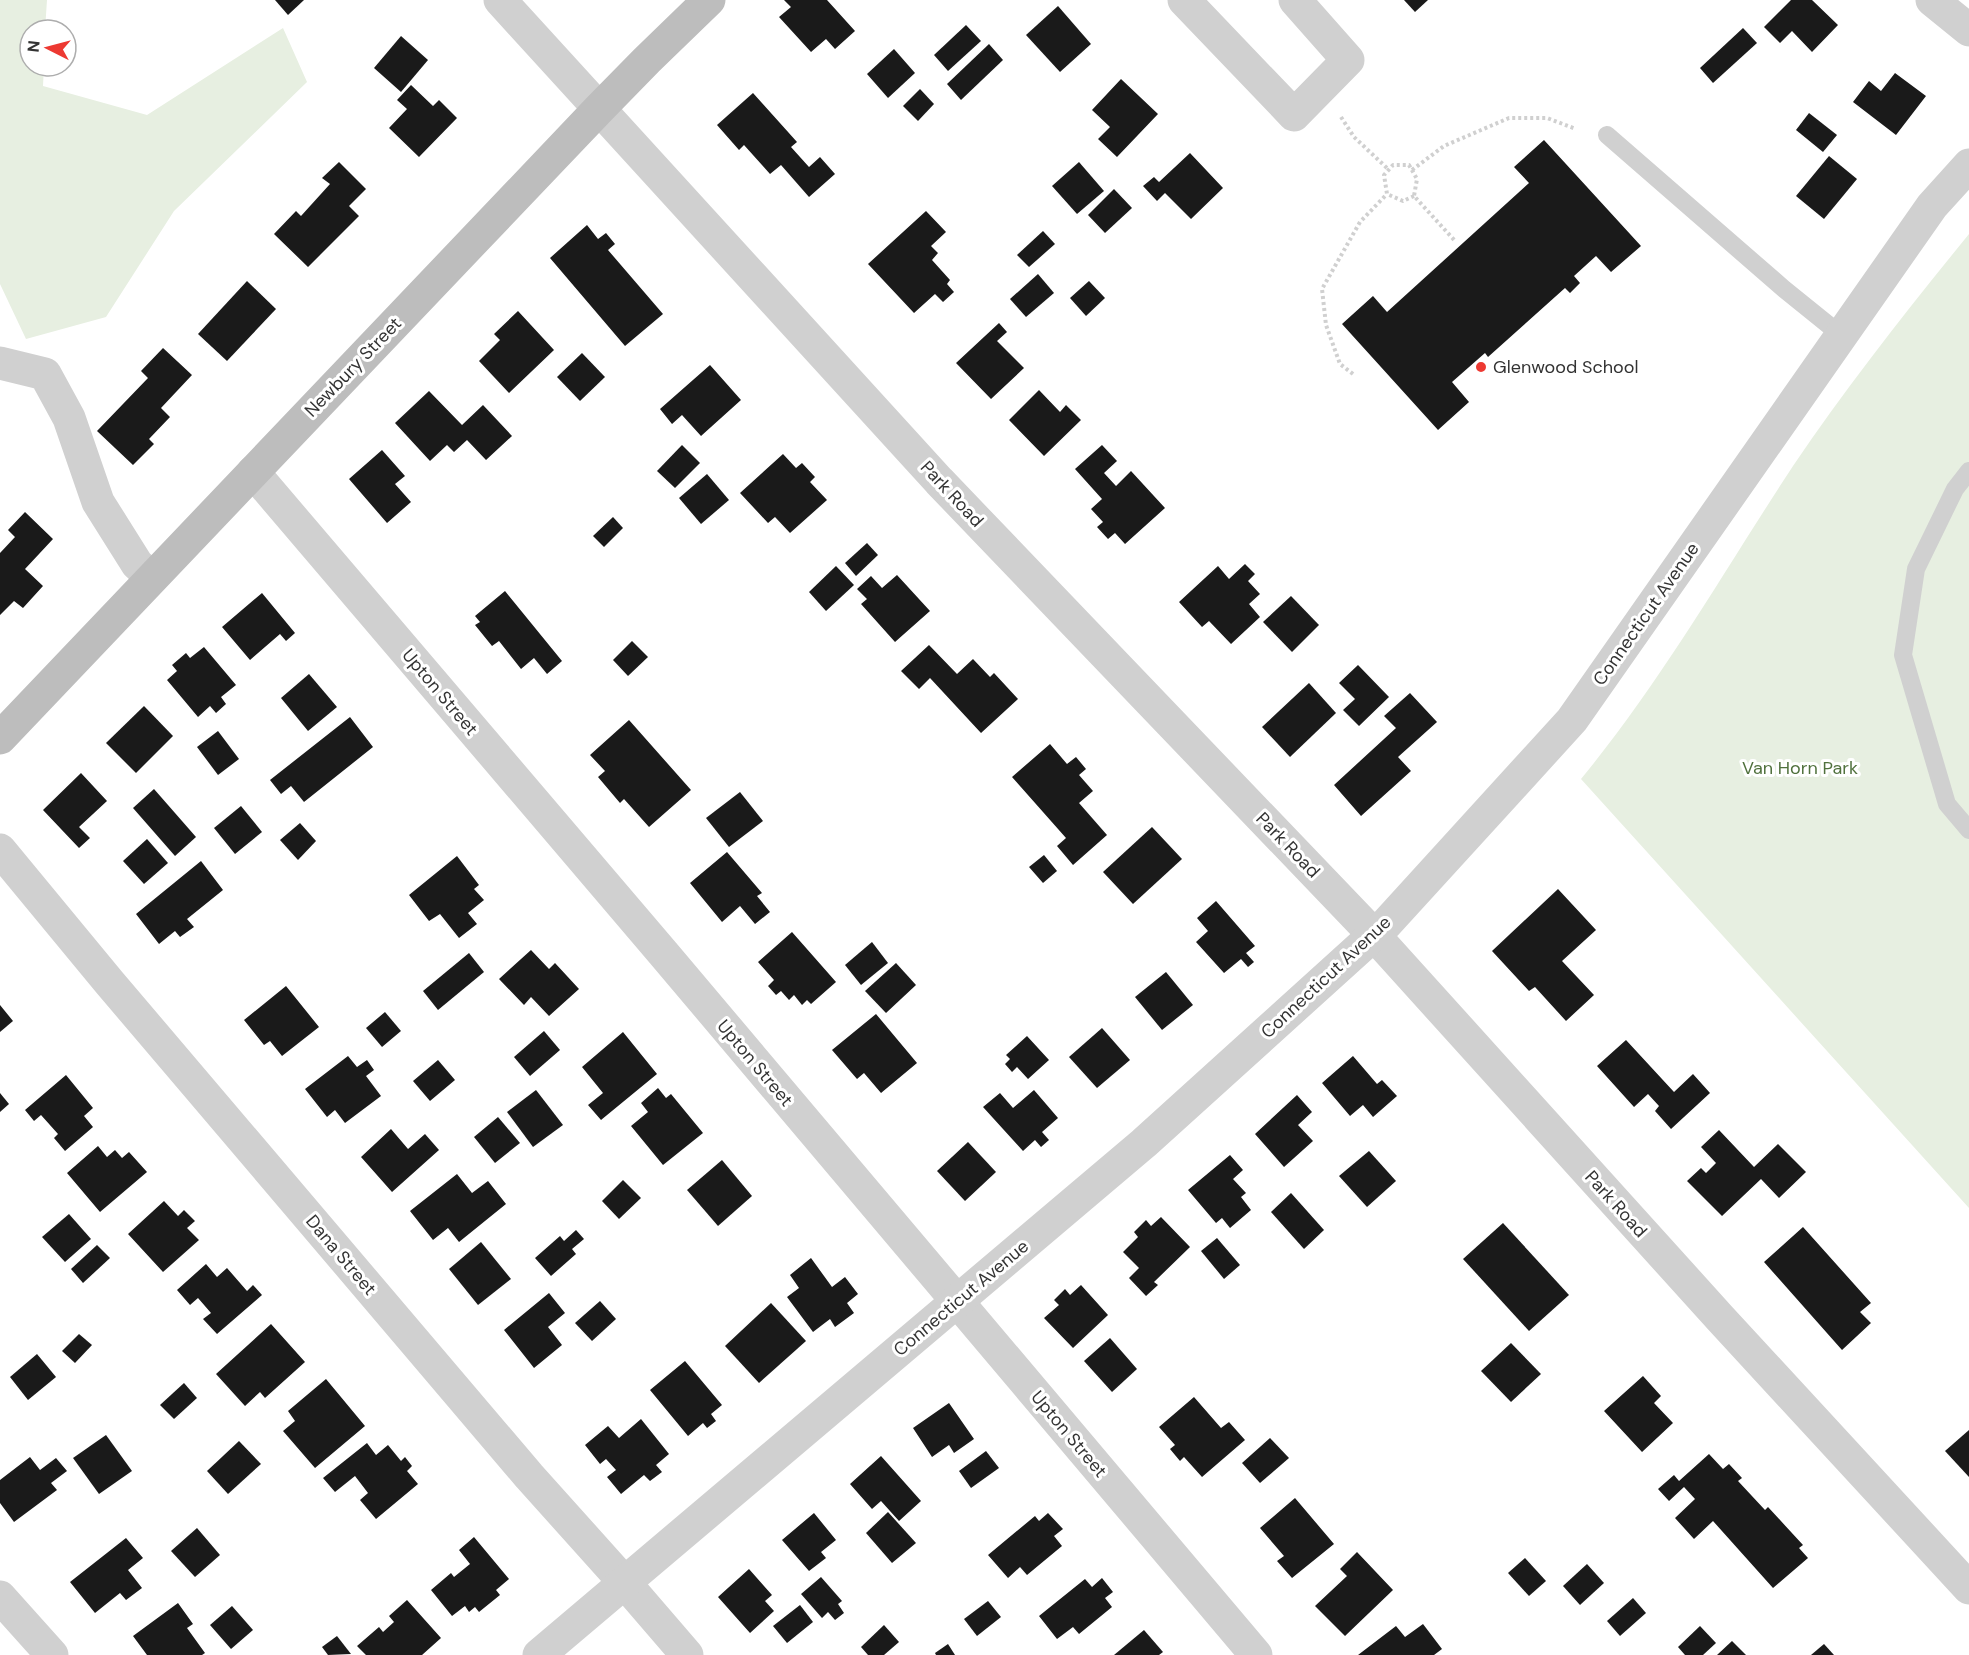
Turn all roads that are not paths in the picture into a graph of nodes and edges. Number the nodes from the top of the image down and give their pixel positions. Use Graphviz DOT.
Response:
graph roads {
  1 [pos="500,0"];
  2 [pos="709,0"];
  3 [pos="1184,0"];
  4 [pos="1295,0"];
  5 [pos="1932,0"];
  6 [pos="1969,30"];
  7 [pos="599,109"];
  8 [pos="1607,135"];
  9 [pos="1969,165"];
  10 [pos="1841,335"];
  11 [pos="0,363"];
  12 [pos="1969,471"];
  13 [pos="253,472"];
  14 [pos="152,578"];
  15 [pos="0,738"];
  16 [pos="1969,830"];
  17 [pos="0,850"];
  18 [pos="1374,935"];
  19 [pos="956,1302"];
  20 [pos="625,1583"];
  21 [pos="1969,1588"];
  22 [pos="0,1597"];
  23 [pos="52,1655"];
  24 [pos="539,1655"];
  25 [pos="687,1655"];
  26 [pos="1256,1655"];
  1 -- 7 [label="street, Park Road"];
  2 -- 7 [label="street, Newbury Street"];
  3 -- 4 [label="street"];
  5 -- 6 [label="street"];
  7 -- 13 [label="street, Newbury Street"];
  7 -- 18 [label="street, Park Road"];
  8 -- 10 [label="lane"];
  9 -- 10 [label="street, Connecticut Avenue"];
  10 -- 18 [label="street, Connecticut Avenue"];
  11 -- 14 [label="street"];
  12 -- 16 [label="lane"];
  13 -- 14 [label="street, Newbury Street"];
  13 -- 19 [label="street, Upton Street"];
  14 -- 15 [label="street, Newbury Street"];
  17 -- 20 [label="street, Dana Street"];
  18 -- 19 [label="street, Connecticut Avenue"];
  18 -- 21 [label="street, Park Road"];
  19 -- 20 [label="street, Connecticut Avenue"];
  19 -- 26 [label="street, Upton Street"];
  20 -- 24 [label="street, Connecticut Avenue"];
  20 -- 25 [label="street, Dana Street"];
  22 -- 23 [label="street"];
}
